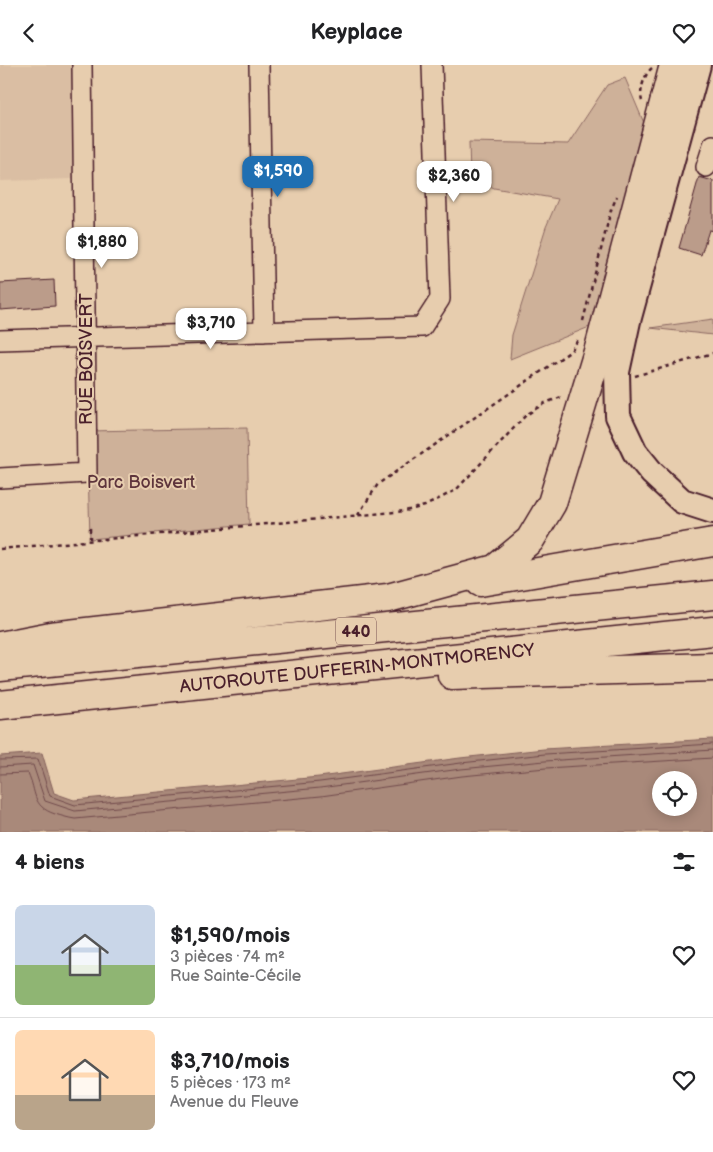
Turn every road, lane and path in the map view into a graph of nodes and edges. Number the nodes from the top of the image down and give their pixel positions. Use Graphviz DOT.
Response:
graph roads {
  1 [pos="82,65"];
  2 [pos="259,65"];
  3 [pos="432,65"];
  4 [pos="655,65"];
  5 [pos="674,65"];
  6 [pos="698,65"];
  7 [pos="644,109"];
  8 [pos="713,145"];
  9 [pos="706,167"];
  10 [pos="618,191"];
  11 [pos="264,332"];
  12 [pos="87,335"];
  13 [pos="0,340"];
  14 [pos="713,353"];
  15 [pos="630,377"];
  16 [pos="572,393"];
  17 [pos="0,478"];
  18 [pos="713,511"];
  19 [pos="358,515"];
  20 [pos="90,528"];
  21 [pos="90,539"];
  22 [pos="713,542"];
  23 [pos="0,549"];
  24 [pos="713,595"];
  25 [pos="388,597"];
  26 [pos="713,631"];
  27 [pos="0,646"];
  28 [pos="0,667"];
  29 [pos="713,667"];
  30 [pos="233,681"];
  31 [pos="0,705"];
  1 -- 12 [label="street, RUE BOISVERT"];
  2 -- 11 [label="street"];
  3 -- 11 [label="street"];
  4 -- 7 [label="path"];
  5 -- 25 [label="highway"];
  6 -- 18 [label="main road"];
  8 -- 9 [label="street"];
  10 -- 19 [label="path"];
  11 -- 12 [label="street"];
  12 -- 13 [label="street"];
  12 -- 17 [label="street, RUE BOISVERT"];
  14 -- 15 [label="path"];
  16 -- 19 [label="path"];
  19 -- 21 [label="path"];
  20 -- 21 [label="path"];
  21 -- 23 [label="path"];
  22 -- 25 [label="highway"];
  24 -- 28 [label="highway, AUTOROUTE DUFFERIN-MONTMORENCY / 440"];
  25 -- 27 [label="highway"];
  26 -- 30 [label="highway, AUTOROUTE DUFFERIN-MONTMORENCY / 440"];
  29 -- 30 [label="highway"];
  30 -- 31 [label="highway, AUTOROUTE DUFFERIN-MONTMORENCY / 440"];
}
